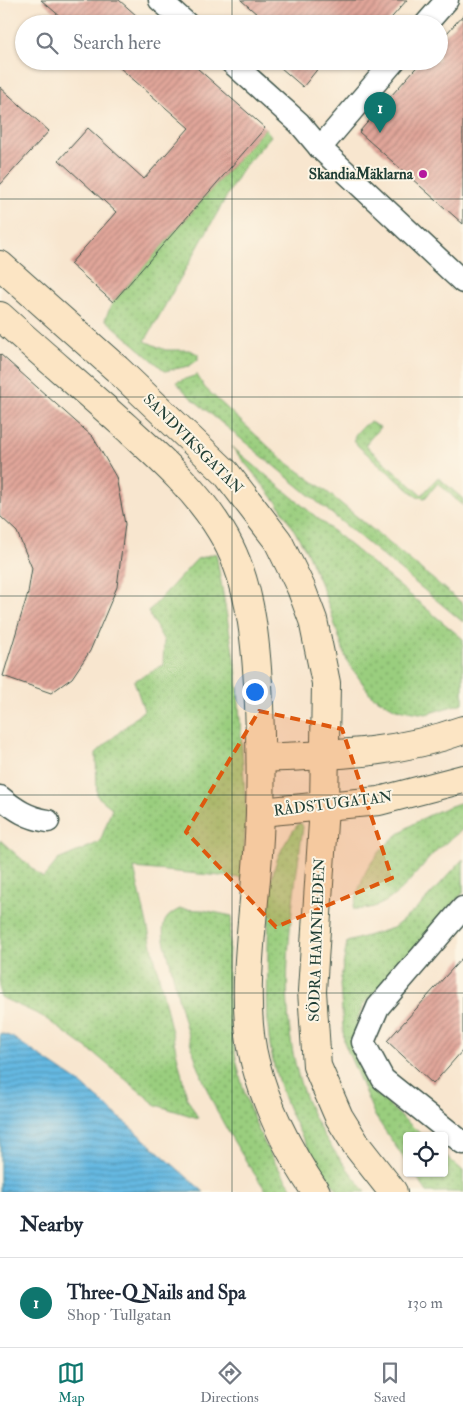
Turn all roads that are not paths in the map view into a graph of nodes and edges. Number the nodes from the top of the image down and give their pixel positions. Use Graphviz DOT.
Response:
graph roads {
  1 [pos="160,0"];
  2 [pos="447,0"];
  3 [pos="177,15"];
  4 [pos="434,15"];
  5 [pos="240,70"];
  6 [pos="386,70"];
  7 [pos="320,148"];
  8 [pos="0,265"];
  9 [pos="463,282"];
  10 [pos="0,316"];
  11 [pos="463,730"];
  12 [pos="325,755"];
  13 [pos="262,758"];
  14 [pos="463,779"];
  15 [pos="0,797"];
  16 [pos="324,807"];
  17 [pos="260,812"];
  18 [pos="48,821"];
  19 [pos="463,908"];
  20 [pos="463,1143"];
  21 [pos="316,1192"];
  22 [pos="393,1192"];
  1 -- 3 [label="street"];
  2 -- 4 [label="street"];
  5 -- 7 [label="street"];
  6 -- 7 [label="street"];
  7 -- 9 [label="street"];
  8 -- 12 [label="main road, SANDVIKSGATAN"];
  10 -- 13 [label="main road"];
  11 -- 12 [label="main road"];
  12 -- 13 [label="main road"];
  12 -- 16 [label="main road, SÖDRA HAMNLEDEN"];
  13 -- 17 [label="main road"];
  14 -- 16 [label="main road, RÅDSTUGATAN"];
  15 -- 18 [label="street"];
  16 -- 17 [label="main road, RÅDSTUGATAN"];
  16 -- 22 [label="main road, SÖDRA HAMNLEDEN"];
  17 -- 21 [label="main road"];
  19 -- 20 [label="street"];
}
